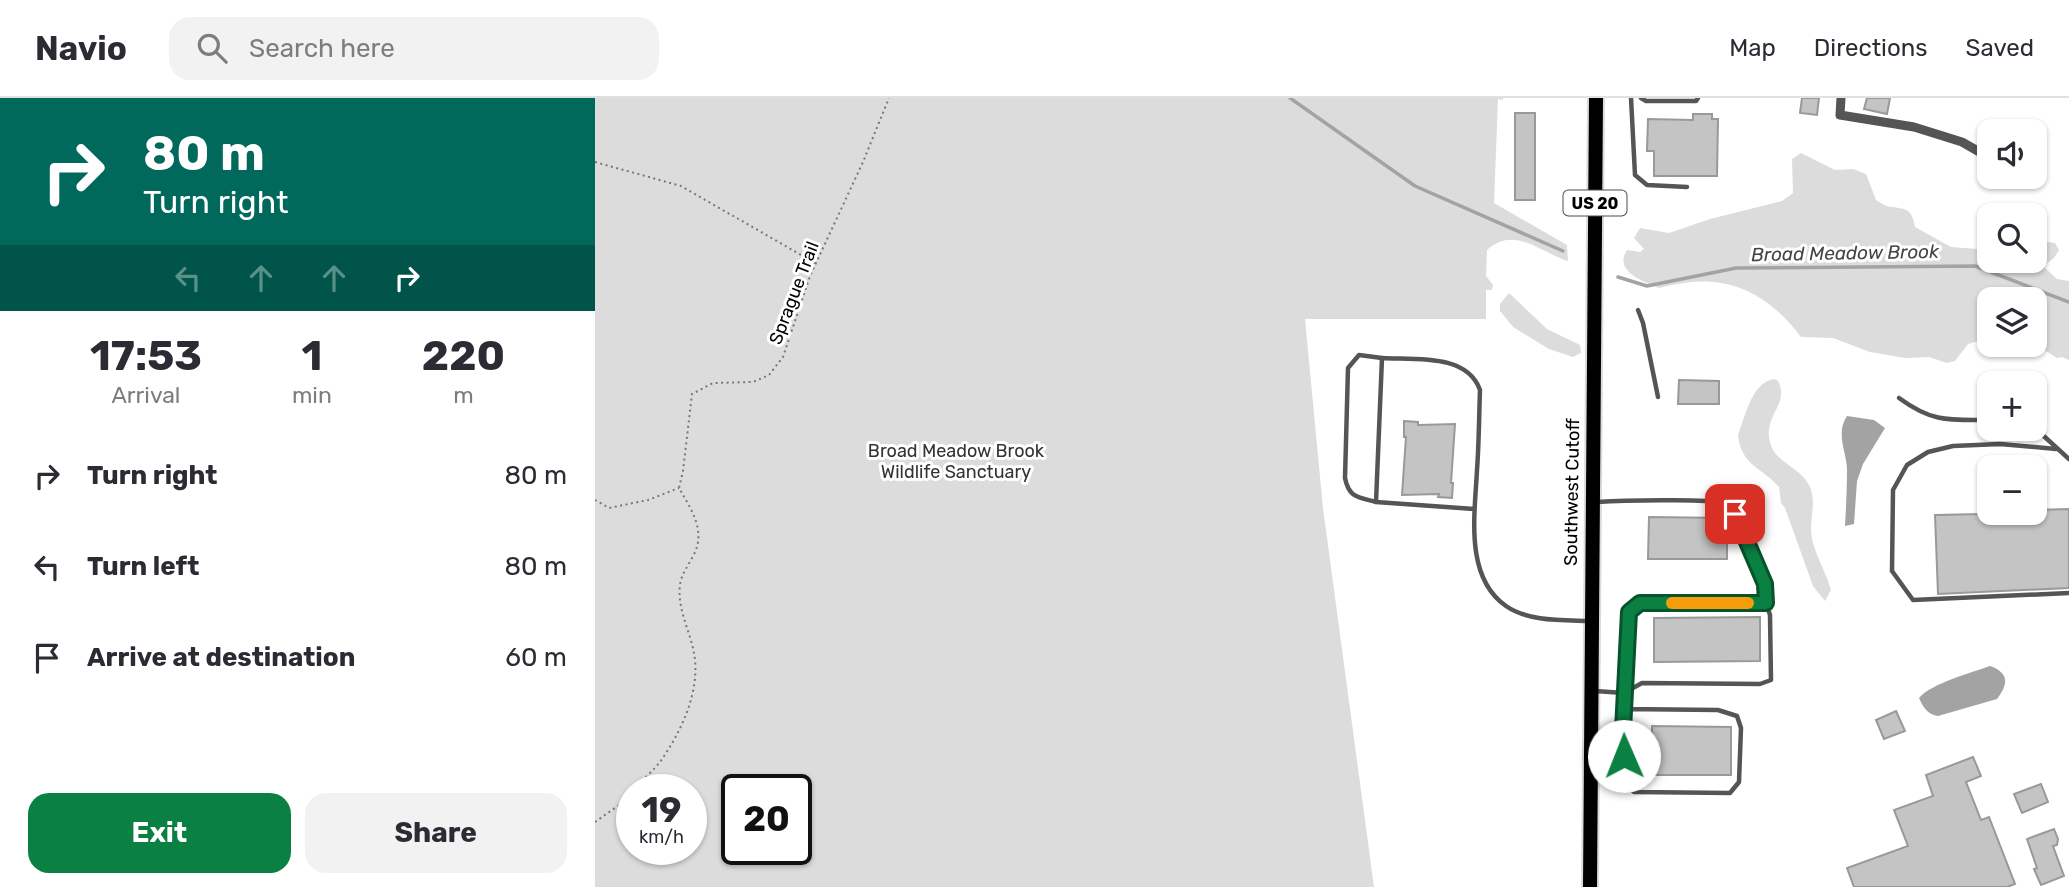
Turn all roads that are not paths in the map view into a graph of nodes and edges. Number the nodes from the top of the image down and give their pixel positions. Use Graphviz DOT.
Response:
graph roads {
  1 [pos="1596,98"];
  2 [pos="1632,98"];
  3 [pos="1641,98"];
  4 [pos="1698,98"];
  5 [pos="1841,98"];
  6 [pos="1977,151"];
  7 [pos="1687,187"];
  8 [pos="1638,310"];
  9 [pos="1382,358"];
  10 [pos="1658,397"];
  11 [pos="1899,398"];
  12 [pos="1977,420"];
  13 [pos="2047,440"];
  14 [pos="2056,449"];
  15 [pos="2069,459"];
  16 [pos="1376,502"];
  17 [pos="1591,502"];
  18 [pos="1474,509"];
  19 [pos="2069,593"];
  20 [pos="1766,603"];
  21 [pos="1591,621"];
  22 [pos="1591,691"];
  23 [pos="1625,693"];
  24 [pos="1624,709"];
  25 [pos="1590,887"];
  1 -- 17 [label="main road, Southwest Cutoff / US 20"];
  2 -- 7 [label="lane"];
  3 -- 4 [label="lane"];
  5 -- 6 [label="street"];
  8 -- 10 [label="lane"];
  9 -- 16 [label="lane"];
  9 -- 16 [label="lane"];
  9 -- 18 [label="lane"];
  11 -- 12 [label="lane"];
  13 -- 14 [label="lane"];
  14 -- 15 [label="lane"];
  14 -- 19 [label="lane"];
  16 -- 18 [label="lane"];
  17 -- 20 [label="lane"];
  17 -- 21 [label="main road, Southwest Cutoff / US 20"];
  18 -- 21 [label="lane"];
  20 -- 23 [label="lane"];
  20 -- 23 [label="lane"];
  21 -- 22 [label="main road, Southwest Cutoff / US 20"];
  22 -- 23 [label="lane"];
  22 -- 25 [label="main road, Southwest Cutoff / US 20"];
  23 -- 24 [label="lane"];
  24 -- 24 [label="lane"];
}
